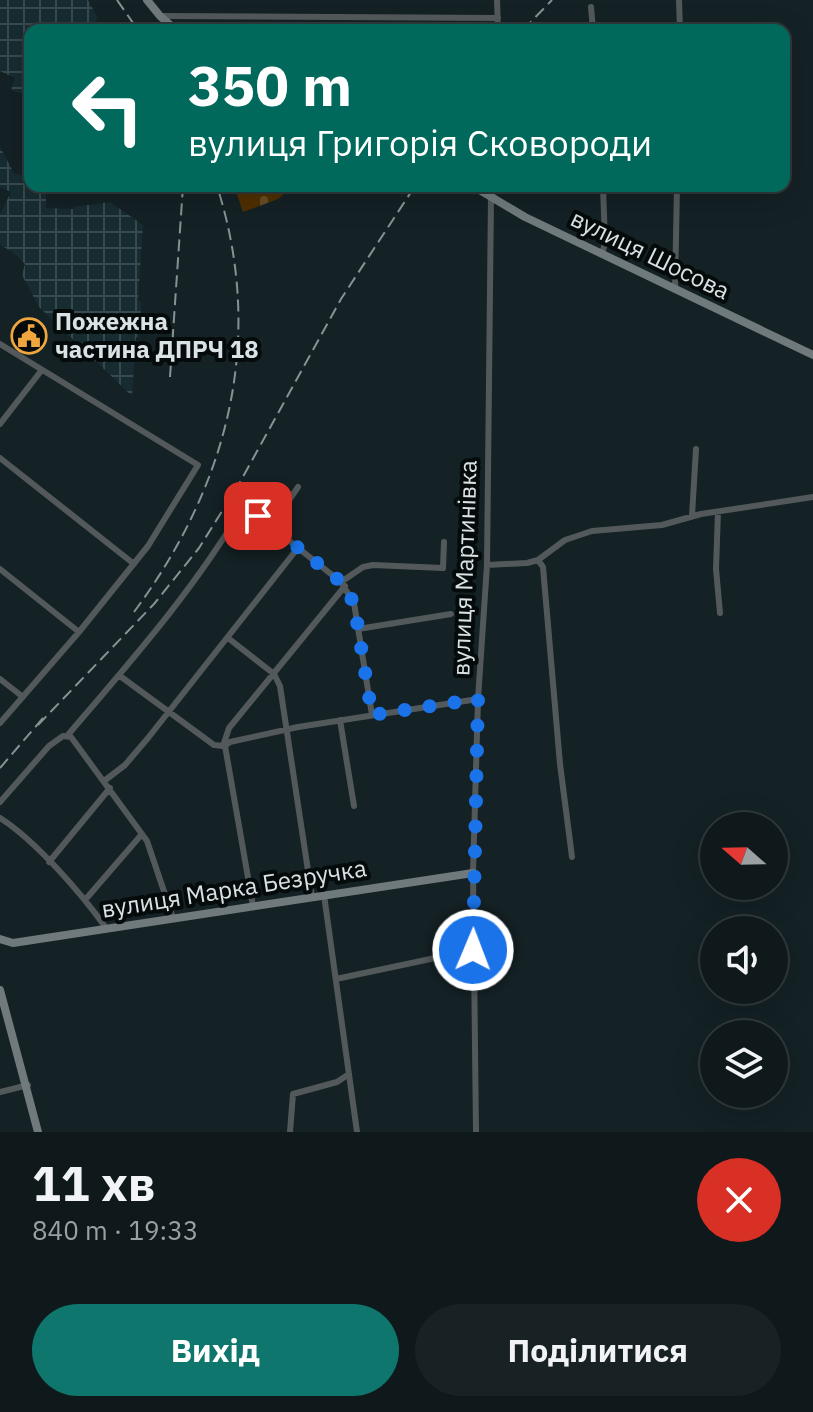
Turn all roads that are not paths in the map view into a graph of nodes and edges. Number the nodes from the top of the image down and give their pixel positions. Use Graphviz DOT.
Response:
graph roads {
  1 [pos="147,0"];
  2 [pos="497,0"];
  3 [pos="679,0"];
  4 [pos="591,7"];
  5 [pos="160,16"];
  6 [pos="498,18"];
  7 [pos="169,24"];
  8 [pos="498,24"];
  9 [pos="592,24"];
  10 [pos="680,24"];
  11 [pos="483,192"];
  12 [pos="492,192"];
  13 [pos="603,192"];
  14 [pos="677,192"];
  15 [pos="491,197"];
  16 [pos="602,254"];
  17 [pos="675,289"];
  18 [pos="0,344"];
  19 [pos="813,355"];
  20 [pos="41,371"];
  21 [pos="0,424"];
  22 [pos="696,449"];
  23 [pos="0,458"];
  24 [pos="298,487"];
  25 [pos="813,497"];
  26 [pos="718,512"];
  27 [pos="692,516"];
  28 [pos="271,527"];
  29 [pos="444,542"];
  30 [pos="297,549"];
  31 [pos="538,560"];
  32 [pos="134,564"];
  33 [pos="487,565"];
  34 [pos="0,569"];
  35 [pos="343,584"];
  36 [pos="720,613"];
  37 [pos="451,614"];
  38 [pos="358,629"];
  39 [pos="79,632"];
  40 [pos="228,638"];
  41 [pos="274,674"];
  42 [pos="120,676"];
  43 [pos="0,679"];
  44 [pos="23,697"];
  45 [pos="478,699"];
  46 [pos="169,713"];
  47 [pos="372,715"];
  48 [pos="340,720"];
  49 [pos="0,723"];
  50 [pos="286,730"];
  51 [pos="67,736"];
  52 [pos="224,746"];
  53 [pos="104,781"];
  54 [pos="110,788"];
  55 [pos="0,802"];
  56 [pos="354,806"];
  57 [pos="0,818"];
  58 [pos="142,834"];
  59 [pos="572,857"];
  60 [pos="49,862"];
  61 [pos="473,873"];
  62 [pos="324,895"];
  63 [pos="312,897"];
  64 [pos="85,900"];
  65 [pos="253,906"];
  66 [pos="173,918"];
  67 [pos="106,928"];
  68 [pos="0,939"];
  69 [pos="473,950"];
  70 [pos="336,979"];
  71 [pos="0,990"];
  72 [pos="349,1074"];
  73 [pos="28,1085"];
  74 [pos="0,1092"];
  75 [pos="38,1132"];
  76 [pos="290,1132"];
  77 [pos="357,1132"];
  78 [pos="476,1132"];
  1 -- 5 [label="main road"];
  2 -- 6 [label="street"];
  3 -- 10 [label="street"];
  4 -- 9 [label="street"];
  5 -- 6 [label="street"];
  5 -- 7 [label="main road"];
  6 -- 8 [label="street"];
  11 -- 15 [label="main road, вулиця Шосова"];
  12 -- 15 [label="street, вулиця Мартинівка"];
  13 -- 16 [label="street"];
  14 -- 17 [label="street"];
  15 -- 16 [label="main road, вулиця Шосова"];
  15 -- 33 [label="street, вулиця Мартинівка"];
  16 -- 17 [label="main road, вулиця Шосова"];
  17 -- 19 [label="main road, вулиця Шосова"];
  18 -- 20 [label="street"];
  20 -- 21 [label="street"];
  20 -- 32 [label="street"];
  22 -- 27 [label="street"];
  23 -- 32 [label="street"];
  24 -- 28 [label="street"];
  25 -- 26 [label="street"];
  26 -- 27 [label="street"];
  26 -- 36 [label="street"];
  27 -- 31 [label="street"];
  28 -- 30 [label="street"];
  28 -- 42 [label="street"];
  29 -- 35 [label="street"];
  30 -- 35 [label="street"];
  30 -- 40 [label="street"];
  31 -- 33 [label="street"];
  31 -- 59 [label="street"];
  32 -- 39 [label="street"];
  33 -- 45 [label="street, вулиця Мартинівка"];
  34 -- 39 [label="street"];
  35 -- 38 [label="street"];
  35 -- 41 [label="street"];
  37 -- 38 [label="street"];
  38 -- 47 [label="street"];
  39 -- 44 [label="street"];
  40 -- 41 [label="street"];
  40 -- 46 [label="street"];
  41 -- 50 [label="street"];
  41 -- 52 [label="street"];
  42 -- 46 [label="street"];
  42 -- 51 [label="street"];
  43 -- 44 [label="street"];
  44 -- 49 [label="street"];
  45 -- 47 [label="street"];
  45 -- 61 [label="street, вулиця Мартинівка"];
  46 -- 52 [label="street"];
  46 -- 53 [label="street"];
  47 -- 48 [label="street"];
  48 -- 50 [label="street"];
  48 -- 56 [label="street"];
  50 -- 52 [label="street"];
  50 -- 63 [label="street"];
  51 -- 53 [label="street"];
  51 -- 55 [label="street"];
  52 -- 65 [label="street"];
  53 -- 54 [label="street"];
  54 -- 58 [label="street"];
  54 -- 60 [label="street"];
  57 -- 60 [label="street"];
  58 -- 64 [label="street"];
  58 -- 66 [label="street"];
  60 -- 64 [label="street"];
  61 -- 62 [label="main road, вулиця Марка Безручка"];
  61 -- 69 [label="street, вулиця Мартинівка"];
  62 -- 63 [label="main road, вулиця Марка Безручка"];
  62 -- 70 [label="street"];
  63 -- 65 [label="main road, вулиця Марка Безручка"];
  64 -- 67 [label="street"];
  65 -- 66 [label="main road, вулиця Марка Безручка"];
  66 -- 67 [label="main road, вулиця Марка Безручка"];
  67 -- 68 [label="main road, вулиця Марка Безручка"];
  69 -- 70 [label="street"];
  69 -- 78 [label="street, вулиця Мартинівка"];
  70 -- 72 [label="street"];
  71 -- 73 [label="main road"];
  72 -- 76 [label="street"];
  72 -- 77 [label="street"];
  73 -- 74 [label="street"];
  73 -- 75 [label="main road"];
}
